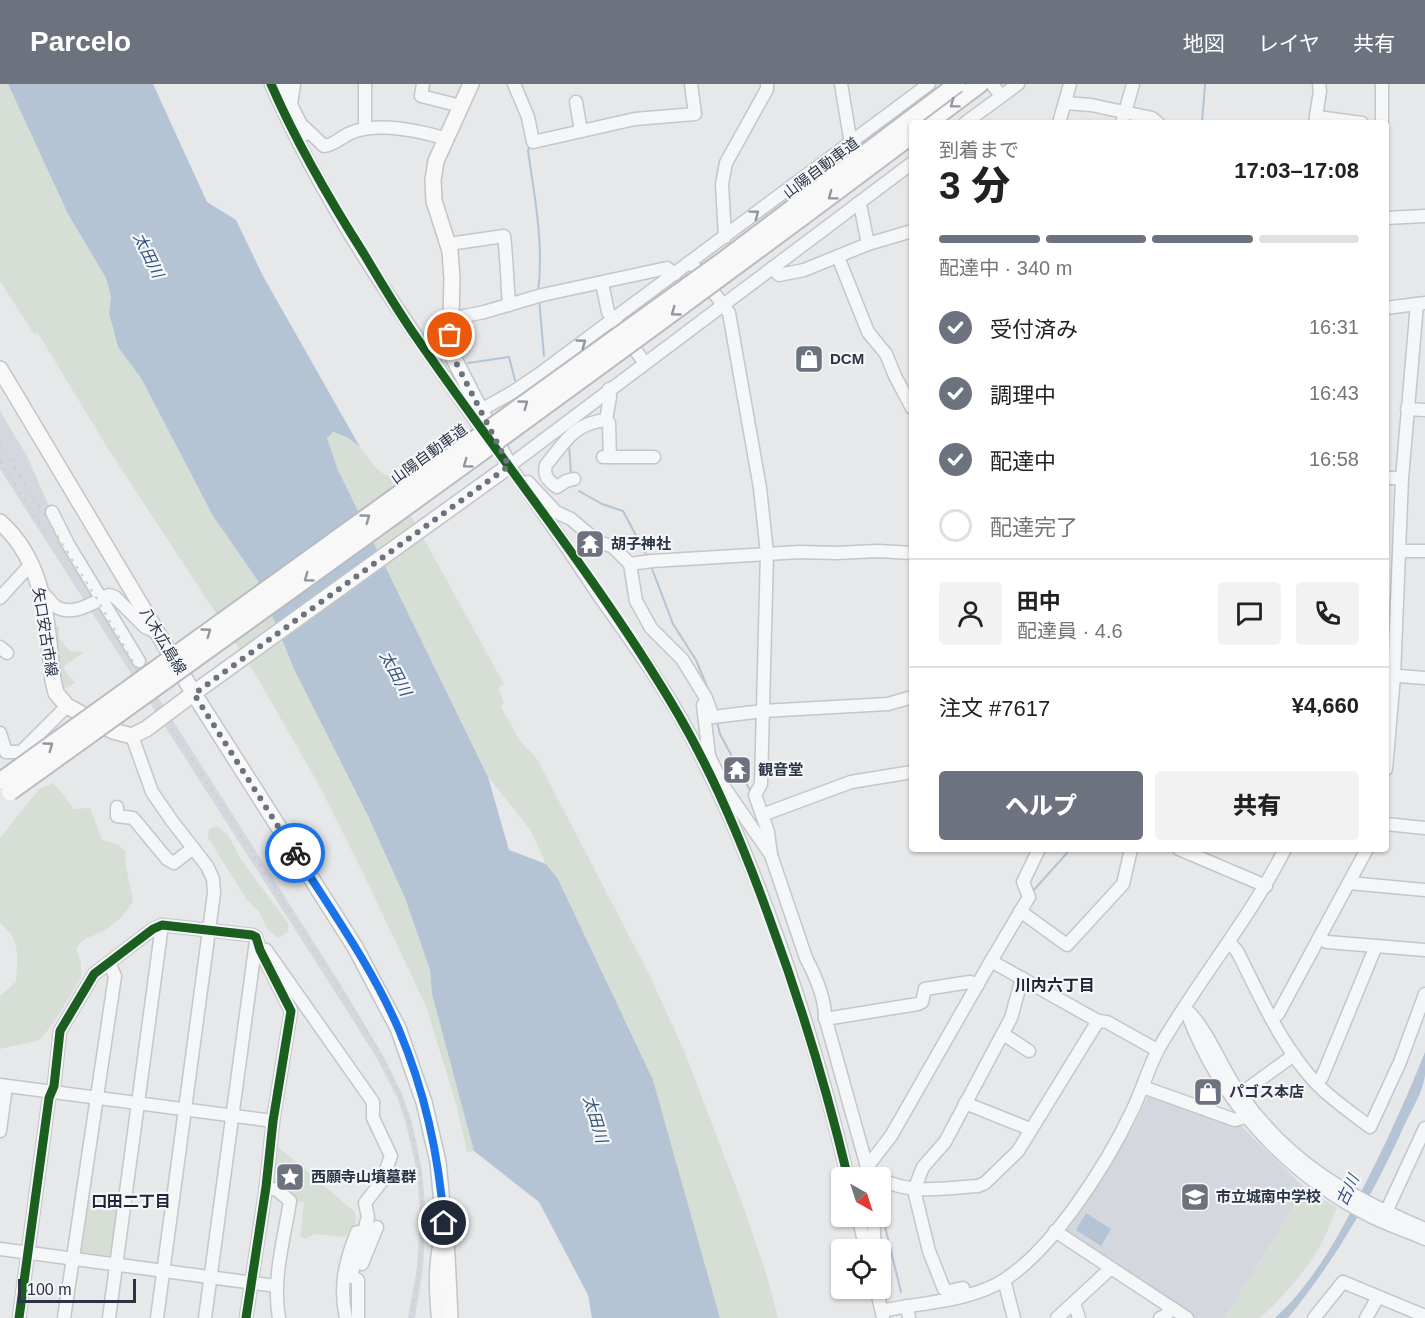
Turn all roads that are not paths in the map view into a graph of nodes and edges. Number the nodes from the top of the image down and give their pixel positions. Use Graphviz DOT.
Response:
graph roads {
  1 [pos="272,84"];
  2 [pos="282,84"];
  3 [pos="294,84"];
  4 [pos="365,84"];
  5 [pos="423,84"];
  6 [pos="471,84"];
  7 [pos="514,84"];
  8 [pos="691,84"];
  9 [pos="767,84"];
  10 [pos="841,84"];
  11 [pos="929,84"];
  12 [pos="957,84"];
  13 [pos="980,84"];
  14 [pos="992,84"];
  15 [pos="1018,84"];
  16 [pos="1070,84"];
  17 [pos="1133,84"];
  18 [pos="1319,84"];
  19 [pos="1382,84"];
  20 [pos="1001,96"];
  21 [pos="576,102"];
  22 [pos="1065,103"];
  23 [pos="291,105"];
  24 [pos="461,106"];
  25 [pos="982,118"];
  26 [pos="1124,118"];
  27 [pos="932,120"];
  28 [pos="1060,120"];
  29 [pos="1154,120"];
  30 [pos="1316,120"];
  31 [pos="1382,120"];
  32 [pos="304,128"];
  33 [pos="365,128"];
  34 [pos="581,131"];
  35 [pos="909,137"];
  36 [pos="447,139"];
  37 [pos="850,143"];
  38 [pos="309,162"];
  39 [pos="909,165"];
  40 [pos="880,187"];
  41 [pos="857,204"];
  42 [pos="1425,216"];
  43 [pos="1389,218"];
  44 [pos="909,232"];
  45 [pos="725,237"];
  46 [pos="449,244"];
  47 [pos="868,244"];
  48 [pos="838,257"];
  49 [pos="691,262"];
  50 [pos="772,268"];
  51 [pos="675,274"];
  52 [pos="602,282"];
  53 [pos="1421,304"];
  54 [pos="509,305"];
  55 [pos="723,305"];
  56 [pos="1389,308"];
  57 [pos="450,320"];
  58 [pos="612,320"];
  59 [pos="644,362"];
  60 [pos="0,369"];
  61 [pos="609,389"];
  62 [pos="909,402"];
  63 [pos="1407,409"];
  64 [pos="481,410"];
  65 [pos="1425,410"];
  66 [pos="606,420"];
  67 [pos="651,459"];
  68 [pos="506,468"];
  69 [pos="1389,478"];
  70 [pos="1402,478"];
  71 [pos="574,479"];
  72 [pos="52,512"];
  73 [pos="0,522"];
  74 [pos="1400,551"];
  75 [pos="1425,551"];
  76 [pos="767,553"];
  77 [pos="909,553"];
  78 [pos="31,564"];
  79 [pos="630,564"];
  80 [pos="42,593"];
  81 [pos="0,598"];
  82 [pos="101,598"];
  83 [pos="158,633"];
  84 [pos="139,661"];
  85 [pos="1390,676"];
  86 [pos="1425,678"];
  87 [pos="698,684"];
  88 [pos="198,690"];
  89 [pos="909,698"];
  90 [pos="1389,699"];
  91 [pos="67,706"];
  92 [pos="762,711"];
  93 [pos="0,733"];
  94 [pos="132,736"];
  95 [pos="909,772"];
  96 [pos="3,788"];
  97 [pos="117,807"];
  98 [pos="762,815"];
  99 [pos="1389,824"];
  100 [pos="1425,828"];
  101 [pos="193,848"];
  102 [pos="1038,852"];
  103 [pos="1130,852"];
  104 [pos="1186,852"];
  105 [pos="1283,852"];
  106 [pos="1365,852"];
  107 [pos="771,855"];
  108 [pos="1349,883"];
  109 [pos="1266,886"];
  110 [pos="1425,890"];
  111 [pos="1020,911"];
  112 [pos="162,926"];
  113 [pos="209,929"];
  114 [pos="256,937"];
  115 [pos="1319,938"];
  116 [pos="1229,942"];
  117 [pos="1376,946"];
  118 [pos="1425,950"];
  119 [pos="991,961"];
  120 [pos="109,963"];
  121 [pos="269,969"];
  122 [pos="252,970"];
  123 [pos="1022,978"];
  124 [pos="978,984"];
  125 [pos="1425,994"];
  126 [pos="1185,1007"];
  127 [pos="825,1019"];
  128 [pos="1272,1019"];
  129 [pos="1098,1021"];
  130 [pos="1003,1034"];
  131 [pos="1157,1050"];
  132 [pos="1029,1051"];
  133 [pos="1294,1055"];
  134 [pos="1316,1083"];
  135 [pos="3,1085"];
  136 [pos="1143,1087"];
  137 [pos="52,1091"];
  138 [pos="1239,1094"];
  139 [pos="96,1098"];
  140 [pos="965,1103"];
  141 [pos="139,1104"];
  142 [pos="185,1109"];
  143 [pos="232,1115"];
  144 [pos="1246,1117"];
  145 [pos="273,1121"];
  146 [pos="1425,1128"];
  147 [pos="1030,1129"];
  148 [pos="0,1131"];
  149 [pos="845,1167"];
  150 [pos="870,1167"];
  151 [pos="876,1167"];
  152 [pos="891,1184"];
  153 [pos="266,1188"];
  154 [pos="914,1190"];
  155 [pos="1349,1199"];
  156 [pos="1377,1212"];
  157 [pos="444,1223"];
  158 [pos="371,1226"];
  159 [pos="1425,1229"];
  160 [pos="1055,1231"];
  161 [pos="1425,1239"];
  162 [pos="0,1249"];
  163 [pos="27,1252"];
  164 [pos="72,1259"];
  165 [pos="116,1265"];
  166 [pos="1111,1268"];
  167 [pos="164,1271"];
  168 [pos="210,1277"];
  169 [pos="1004,1280"];
  170 [pos="251,1283"];
  171 [pos="276,1286"];
  172 [pos="972,1294"];
  173 [pos="1378,1297"];
  174 [pos="880,1301"];
  175 [pos="1074,1303"];
  176 [pos="1172,1308"];
  177 [pos="908,1312"];
  178 [pos="1425,1316"];
  179 [pos="19,1318"];
  180 [pos="64,1318"];
  181 [pos="109,1318"];
  182 [pos="157,1318"];
  183 [pos="205,1318"];
  184 [pos="246,1318"];
  185 [pos="279,1318"];
  186 [pos="346,1318"];
  187 [pos="358,1318"];
  188 [pos="438,1318"];
  189 [pos="450,1318"];
  190 [pos="1014,1318"];
  191 [pos="1057,1318"];
  192 [pos="1079,1318"];
  193 [pos="1160,1318"];
  194 [pos="1187,1318"];
  195 [pos="1314,1318"];
  196 [pos="1366,1318"];
  1 -- 38 [label="street"];
  2 -- 23 [label="street"];
  3 -- 23 [label="street"];
  4 -- 33 [label="street"];
  5 -- 24 [label="street"];
  6 -- 24 [label="main road"];
  7 -- 34 [label="street"];
  8 -- 34 [label="street"];
  9 -- 45 [label="street"];
  10 -- 37 [label="street"];
  11 -- 37 [label="street"];
  96 -- 12 [label="highway, 山陽自動車道, one-way, bridge"];
  13 -- 27 [label="highway, one-way"];
  14 -- 20 [label="street"];
  15 -- 20 [label="street"];
  16 -- 22 [label="street"];
  17 -- 26 [label="street"];
  18 -- 30 [label="street"];
  19 -- 31 [label="street"];
  20 -- 25 [label="street"];
  21 -- 34 [label="street"];
  22 -- 26 [label="street"];
  22 -- 28 [label="street"];
  23 -- 32 [label="street"];
  24 -- 36 [label="main road"];
  26 -- 29 [label="street"];
  32 -- 33 [label="street"];
  32 -- 38 [label="street"];
  33 -- 36 [label="street"];
  35 -- 96 [label="highway, 山陽自動車道, one-way, bridge"];
  36 -- 46 [label="main road"];
  37 -- 40 [label="street"];
  45 -- 37 [label="street, one-way"];
  38 -- 68 [label="street"];
  39 -- 40 [label="street"];
  40 -- 41 [label="street"];
  41 -- 47 [label="street"];
  41 -- 50 [label="street"];
  42 -- 43 [label="street"];
  44 -- 47 [label="street"];
  45 -- 49 [label="street"];
  46 -- 54 [label="street"];
  46 -- 57 [label="main road"];
  47 -- 48 [label="street"];
  48 -- 50 [label="street"];
  48 -- 62 [label="street"];
  49 -- 51 [label="street"];
  49 -- 55 [label="street"];
  50 -- 55 [label="street"];
  51 -- 52 [label="street"];
  51 -- 58 [label="street"];
  52 -- 54 [label="street"];
  52 -- 58 [label="street"];
  53 -- 56 [label="street"];
  53 -- 63 [label="street"];
  54 -- 57 [label="street"];
  55 -- 59 [label="street"];
  55 -- 76 [label="street"];
  57 -- 64 [label="main road"];
  58 -- 59 [label="street"];
  64 -- 58 [label="street, one-way"];
  59 -- 61 [label="street"];
  60 -- 83 [label="main road, 八木広島線"];
  61 -- 66 [label="street"];
  61 -- 68 [label="street"];
  63 -- 65 [label="street"];
  63 -- 70 [label="street"];
  64 -- 68 [label="main road"];
  66 -- 67 [label="street"];
  66 -- 71 [label="street"];
  68 -- 79 [label="street"];
  68 -- 88 [label="main road"];
  68 -- 149 [label="street"];
  69 -- 70 [label="street"];
  70 -- 74 [label="street"];
  72 -- 82 [label="street"];
  73 -- 78 [label="main road, 矢口安古市線"];
  74 -- 75 [label="street"];
  74 -- 85 [label="street"];
  76 -- 77 [label="street"];
  76 -- 79 [label="street"];
  76 -- 92 [label="street"];
  78 -- 80 [label="main road, 矢口安古市線"];
  78 -- 81 [label="street"];
  79 -- 87 [label="street"];
  80 -- 82 [label="street"];
  80 -- 91 [label="main road, 矢口安古市線"];
  82 -- 83 [label="street"];
  82 -- 84 [label="street"];
  83 -- 88 [label="main road, 八木広島線"];
  85 -- 86 [label="street"];
  85 -- 90 [label="street"];
  87 -- 92 [label="street"];
  87 -- 107 [label="street"];
  88 -- 94 [label="main road"];
  88 -- 157 [label="main road, 八木広島線"];
  89 -- 92 [label="street"];
  91 -- 93 [label="street"];
  91 -- 94 [label="main road"];
  92 -- 98 [label="street"];
  94 -- 101 [label="street"];
  95 -- 98 [label="street"];
  97 -- 101 [label="street"];
  98 -- 107 [label="street"];
  99 -- 100 [label="street"];
  101 -- 113 [label="street"];
  102 -- 111 [label="street"];
  103 -- 111 [label="street"];
  104 -- 109 [label="street"];
  105 -- 109 [label="street"];
  106 -- 108 [label="street"];
  107 -- 127 [label="street"];
  108 -- 110 [label="street"];
  108 -- 115 [label="street"];
  109 -- 116 [label="street"];
  111 -- 119 [label="street"];
  112 -- 113 [label="street"];
  112 -- 120 [label="street"];
  112 -- 141 [label="street"];
  113 -- 114 [label="street"];
  113 -- 142 [label="street"];
  114 -- 121 [label="street"];
  114 -- 122 [label="street"];
  114 -- 158 [label="street"];
  115 -- 117 [label="street"];
  115 -- 128 [label="street"];
  116 -- 126 [label="street"];
  116 -- 128 [label="street"];
  117 -- 118 [label="street"];
  117 -- 134 [label="street"];
  119 -- 123 [label="street"];
  119 -- 124 [label="street"];
  120 -- 137 [label="street"];
  120 -- 139 [label="street"];
  121 -- 122 [label="street"];
  121 -- 145 [label="street"];
  122 -- 143 [label="street"];
  123 -- 129 [label="street"];
  123 -- 130 [label="street"];
  124 -- 127 [label="street"];
  124 -- 151 [label="street"];
  125 -- 134 [label="street"];
  126 -- 131 [label="street"];
  126 -- 138 [label="street"];
  126 -- 144 [label="street"];
  127 -- 150 [label="street"];
  128 -- 133 [label="street"];
  129 -- 131 [label="street"];
  129 -- 147 [label="street"];
  130 -- 132 [label="street"];
  130 -- 140 [label="street"];
  131 -- 136 [label="street"];
  133 -- 134 [label="street"];
  133 -- 138 [label="street"];
  135 -- 137 [label="street"];
  135 -- 148 [label="street"];
  136 -- 144 [label="street"];
  136 -- 160 [label="street"];
  137 -- 139 [label="street"];
  137 -- 163 [label="street"];
  138 -- 155 [label="street"];
  139 -- 141 [label="street"];
  139 -- 164 [label="street"];
  140 -- 147 [label="street"];
  140 -- 154 [label="street"];
  141 -- 142 [label="street"];
  141 -- 165 [label="street"];
  142 -- 143 [label="street"];
  142 -- 167 [label="street"];
  143 -- 145 [label="street"];
  143 -- 168 [label="street"];
  144 -- 155 [label="street"];
  145 -- 153 [label="street"];
  146 -- 156 [label="street"];
  147 -- 154 [label="street"];
  152 -- 154 [label="street"];
  153 -- 170 [label="street"];
  153 -- 171 [label="street"];
  154 -- 172 [label="street"];
  155 -- 156 [label="street"];
  156 -- 159 [label="street"];
  156 -- 161 [label="street"];
  157 -- 188 [label="street"];
  157 -- 189 [label="main road, 八木広島線"];
  158 -- 186 [label="street"];
  158 -- 187 [label="street"];
  160 -- 166 [label="street"];
  160 -- 169 [label="street"];
  162 -- 163 [label="street"];
  163 -- 164 [label="street"];
  163 -- 179 [label="street"];
  164 -- 165 [label="street"];
  164 -- 180 [label="street"];
  165 -- 167 [label="street"];
  165 -- 181 [label="street"];
  166 -- 175 [label="street"];
  166 -- 176 [label="street"];
  167 -- 168 [label="street"];
  167 -- 182 [label="street"];
  168 -- 170 [label="street"];
  168 -- 183 [label="street"];
  169 -- 172 [label="street"];
  169 -- 190 [label="street"];
  170 -- 171 [label="street"];
  170 -- 184 [label="street"];
  171 -- 185 [label="street"];
  172 -- 177 [label="street"];
  173 -- 178 [label="street"];
  173 -- 195 [label="street"];
  173 -- 196 [label="street"];
  174 -- 177 [label="street"];
  175 -- 191 [label="street"];
  175 -- 192 [label="street"];
  176 -- 193 [label="street"];
  176 -- 194 [label="street"];
}
